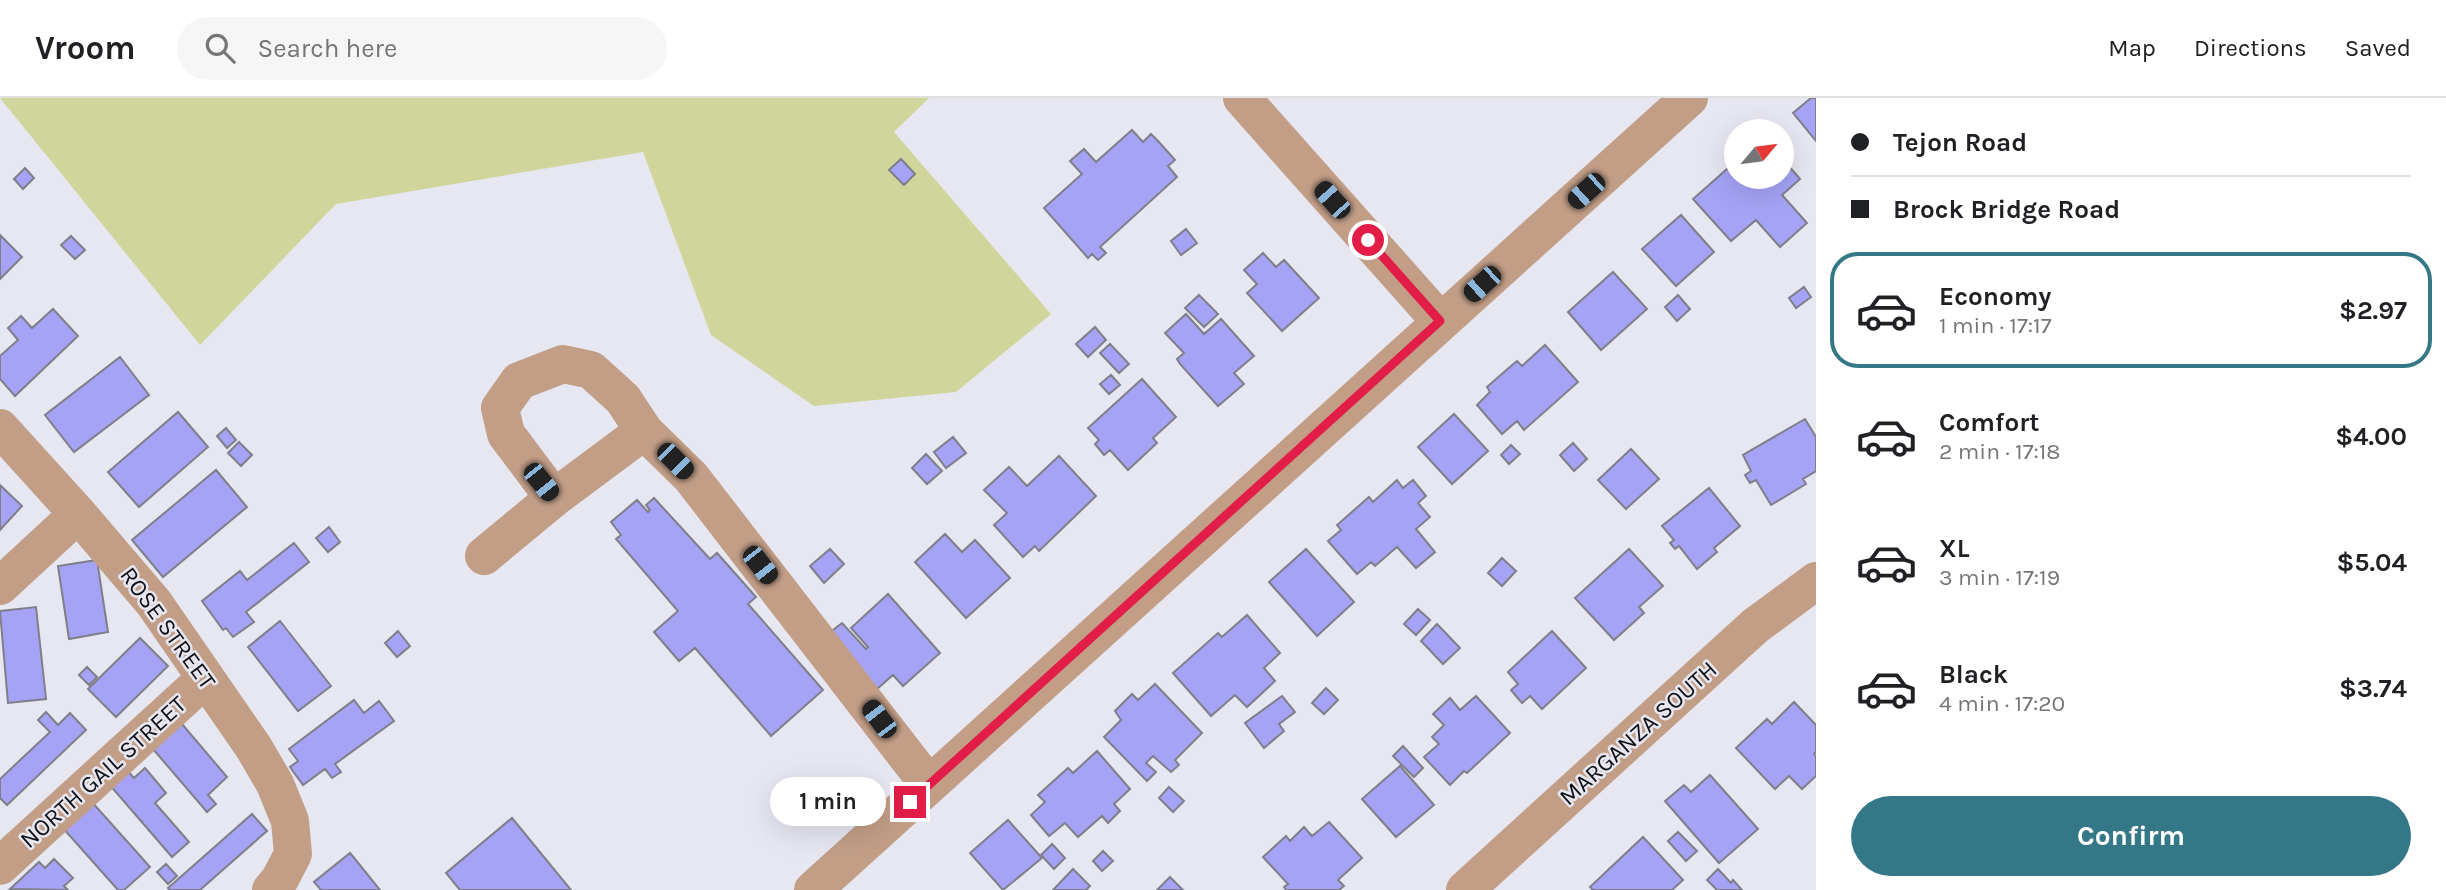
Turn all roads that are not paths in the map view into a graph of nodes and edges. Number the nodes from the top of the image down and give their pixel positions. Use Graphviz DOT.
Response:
graph roads {
  1 [pos="1242,98"];
  2 [pos="1689,98"];
  3 [pos="1440,321"];
  4 [pos="0,428"];
  5 [pos="644,431"];
  6 [pos="554,498"];
  7 [pos="78,513"];
  8 [pos="484,556"];
  9 [pos="1816,581"];
  10 [pos="0,586"];
  11 [pos="206,678"];
  12 [pos="929,785"];
  13 [pos="0,866"];
  14 [pos="271,890"];
  15 [pos="813,890"];
  16 [pos="1465,890"];
  1 -- 3 [label="street"];
  2 -- 3 [label="street"];
  3 -- 12 [label="street"];
  4 -- 7 [label="street, ROSE STREET"];
  5 -- 6 [label="street"];
  5 -- 6 [label="street"];
  5 -- 12 [label="street"];
  6 -- 8 [label="street"];
  7 -- 10 [label="street"];
  7 -- 11 [label="street, ROSE STREET"];
  9 -- 16 [label="street, MARGANZA SOUTH"];
  11 -- 13 [label="street, NORTH GAIL STREET"];
  11 -- 14 [label="street, ROSE STREET"];
  12 -- 15 [label="street"];
}
